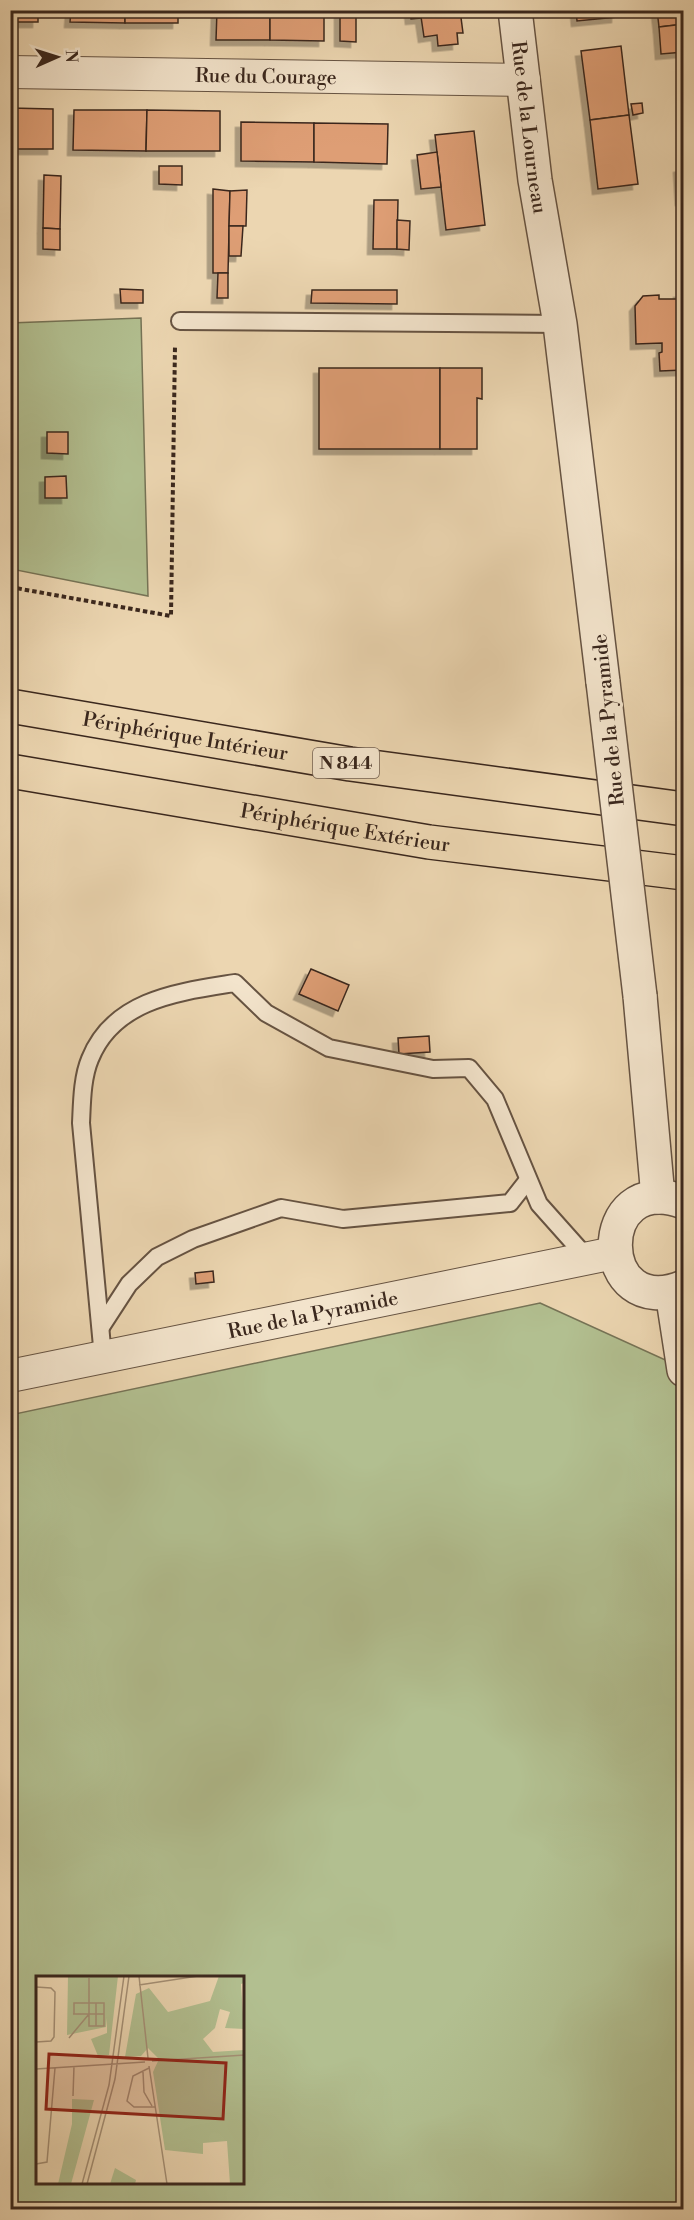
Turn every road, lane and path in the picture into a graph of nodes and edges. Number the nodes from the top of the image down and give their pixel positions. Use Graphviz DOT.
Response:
graph roads {
  1 [pos="514,10"];
  2 [pos="10,72"];
  3 [pos="524,81"];
  4 [pos="547,244"];
  5 [pos="180,321"];
  6 [pos="560,324"];
  7 [pos="10,587"];
  8 [pos="10,706"];
  9 [pos="10,771"];
  10 [pos="684,809"];
  11 [pos="684,873"];
  12 [pos="528,1180"];
  13 [pos="671,1199"];
  14 [pos="601,1256"];
  15 [pos="678,1289"];
  16 [pos="102,1342"];
  17 [pos="684,1370"];
  18 [pos="10,1376"];
  1 -- 3 [label="street, Rue de la Lourneau"];
  2 -- 3 [label="street, Rue du Courage"];
  3 -- 4 [label="street, Rue de la Lourneau"];
  4 -- 6 [label="street, Rue de la Pyramide"];
  5 -- 6 [label="lane"];
  5 -- 7 [label="path"];
  6 -- 13 [label="street, Rue de la Pyramide, bridge"];
  8 -- 10 [label="highway, Périphérique Intérieur / N 844"];
  9 -- 11 [label="highway, Périphérique Extérieur"];
  12 -- 14 [label="lane"];
  12 -- 16 [label="lane"];
  12 -- 16 [label="lane"];
  13 -- 14 [label="street"];
  14 -- 15 [label="street"];
  14 -- 16 [label="street, Rue de la Pyramide"];
  15 -- 17 [label="street"];
  16 -- 18 [label="street, Rue de la Pyramide"];
}
